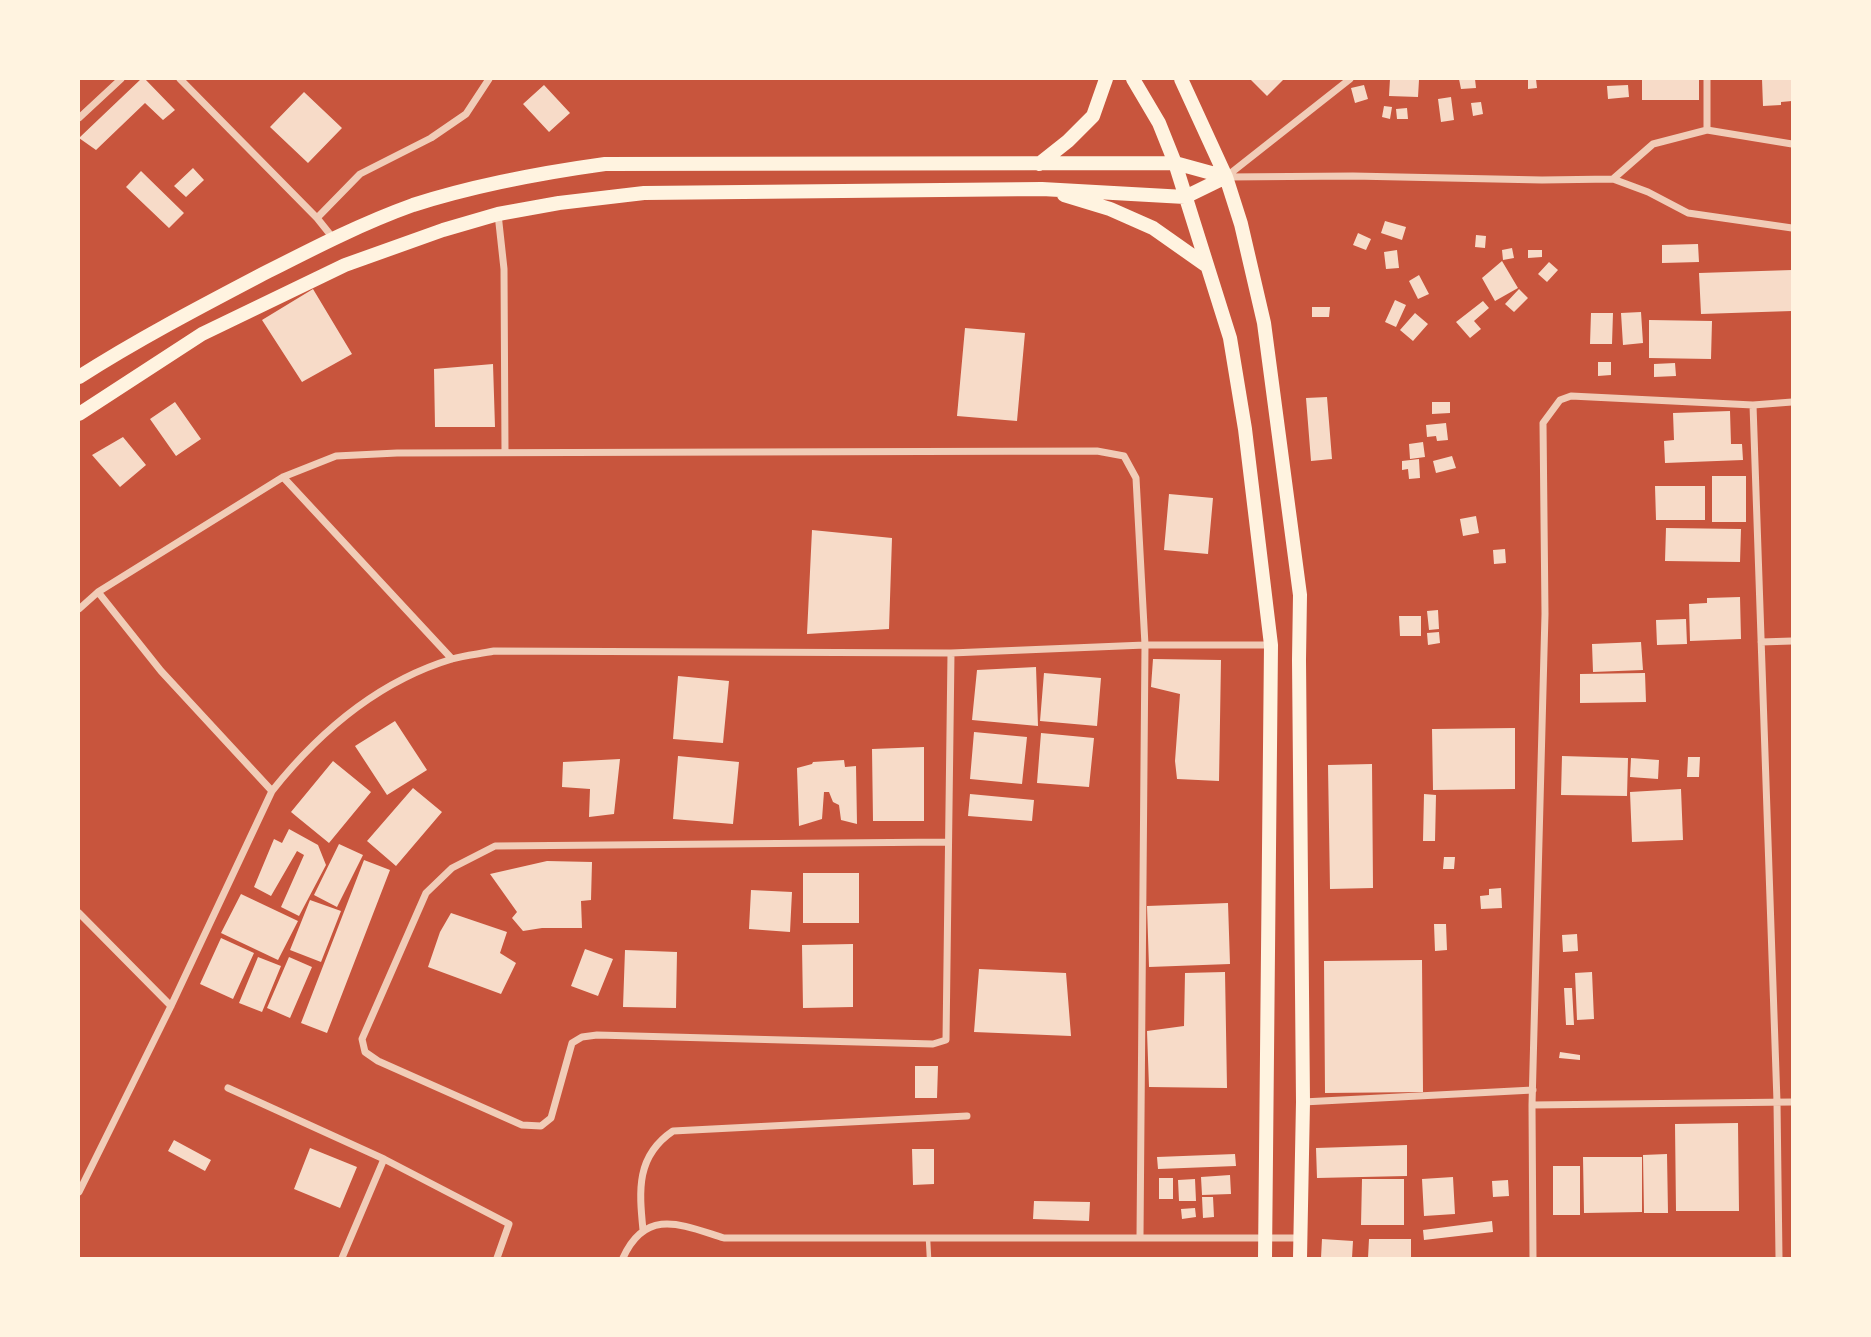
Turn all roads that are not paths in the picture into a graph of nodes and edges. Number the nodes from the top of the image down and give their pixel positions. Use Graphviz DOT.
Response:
graph roads {
  1 [pos="121,79"];
  2 [pos="180,79"];
  3 [pos="489,79"];
  4 [pos="1106,79"];
  5 [pos="1133,79"];
  6 [pos="1181,79"];
  7 [pos="1350,79"];
  8 [pos="1707,79"];
  9 [pos="79,118"];
  10 [pos="1707,130"];
  11 [pos="1792,144"];
  12 [pos="1175,163"];
  13 [pos="1038,164"];
  14 [pos="1226,177"];
  15 [pos="1613,179"];
  16 [pos="1042,189"];
  17 [pos="1185,197"];
  18 [pos="498,214"];
  19 [pos="317,218"];
  20 [pos="1792,228"];
  21 [pos="333,238"];
  22 [pos="1207,266"];
  23 [pos="79,377"];
  24 [pos="1792,402"];
  25 [pos="1752,405"];
  26 [pos="79,414"];
  27 [pos="505,452"];
  28 [pos="283,477"];
  29 [pos="98,592"];
  30 [pos="79,609"];
  31 [pos="1792,641"];
  32 [pos="1761,642"];
  33 [pos="1145,645"];
  34 [pos="1271,645"];
  35 [pos="951,653"];
  36 [pos="452,659"];
  37 [pos="272,791"];
  38 [pos="947,842"];
  39 [pos="79,913"];
  40 [pos="171,1006"];
  41 [pos="228,1088"];
  42 [pos="1533,1090"];
  43 [pos="1303,1102"];
  44 [pos="1777,1102"];
  45 [pos="1792,1102"];
  46 [pos="1532,1105"];
  47 [pos="967,1116"];
  48 [pos="384,1159"];
  49 [pos="79,1192"];
  50 [pos="643,1230"];
  51 [pos="1140,1236"];
  52 [pos="928,1238"];
  53 [pos="1265,1238"];
  54 [pos="1300,1238"];
  55 [pos="342,1258"];
  56 [pos="497,1258"];
  57 [pos="624,1258"];
  58 [pos="929,1258"];
  59 [pos="1265,1258"];
  60 [pos="1300,1258"];
  61 [pos="1533,1258"];
  62 [pos="1779,1258"];
  1 -- 9 [label="street"];
  2 -- 19 [label="street"];
  3 -- 19 [label="street"];
  4 -- 13 [label="main road"];
  5 -- 12 [label="main road"];
  6 -- 14 [label="main road"];
  7 -- 14 [label="street"];
  8 -- 10 [label="street"];
  10 -- 11 [label="street"];
  10 -- 15 [label="street"];
  12 -- 13 [label="main road"];
  12 -- 14 [label="main road"];
  12 -- 17 [label="main road"];
  13 -- 21 [label="main road"];
  14 -- 15 [label="street"];
  14 -- 17 [label="main road"];
  14 -- 43 [label="main road"];
  15 -- 20 [label="street"];
  16 -- 17 [label="main road"];
  16 -- 18 [label="main road"];
  16 -- 22 [label="main road"];
  17 -- 22 [label="main road"];
  18 -- 26 [label="main road"];
  18 -- 27 [label="street"];
  19 -- 21 [label="street"];
  21 -- 23 [label="main road"];
  22 -- 34 [label="main road"];
  24 -- 25 [label="street"];
  25 -- 32 [label="street"];
  25 -- 42 [label="street"];
  27 -- 28 [label="street"];
  27 -- 33 [label="street"];
  28 -- 29 [label="street"];
  28 -- 36 [label="street"];
  29 -- 30 [label="street"];
  29 -- 37 [label="street"];
  31 -- 32 [label="street"];
  32 -- 44 [label="street"];
  33 -- 34 [label="street"];
  33 -- 35 [label="street"];
  33 -- 51 [label="street"];
  34 -- 53 [label="main road"];
  35 -- 36 [label="street"];
  35 -- 38 [label="street"];
  36 -- 37 [label="street"];
  37 -- 40 [label="street"];
  38 -- 38 [label="street"];
  39 -- 40 [label="street"];
  40 -- 49 [label="street"];
  41 -- 48 [label="street"];
  42 -- 43 [label="street"];
  42 -- 46 [label="street"];
  43 -- 54 [label="main road"];
  44 -- 45 [label="street"];
  44 -- 46 [label="street"];
  44 -- 62 [label="street"];
  46 -- 61 [label="street"];
  47 -- 50 [label="street"];
  48 -- 55 [label="street"];
  48 -- 56 [label="street"];
  50 -- 52 [label="street"];
  50 -- 57 [label="street"];
  51 -- 52 [label="street"];
  51 -- 53 [label="street"];
  52 -- 58 [label="lane"];
  53 -- 54 [label="street"];
  53 -- 59 [label="main road"];
  54 -- 60 [label="main road"];
}
